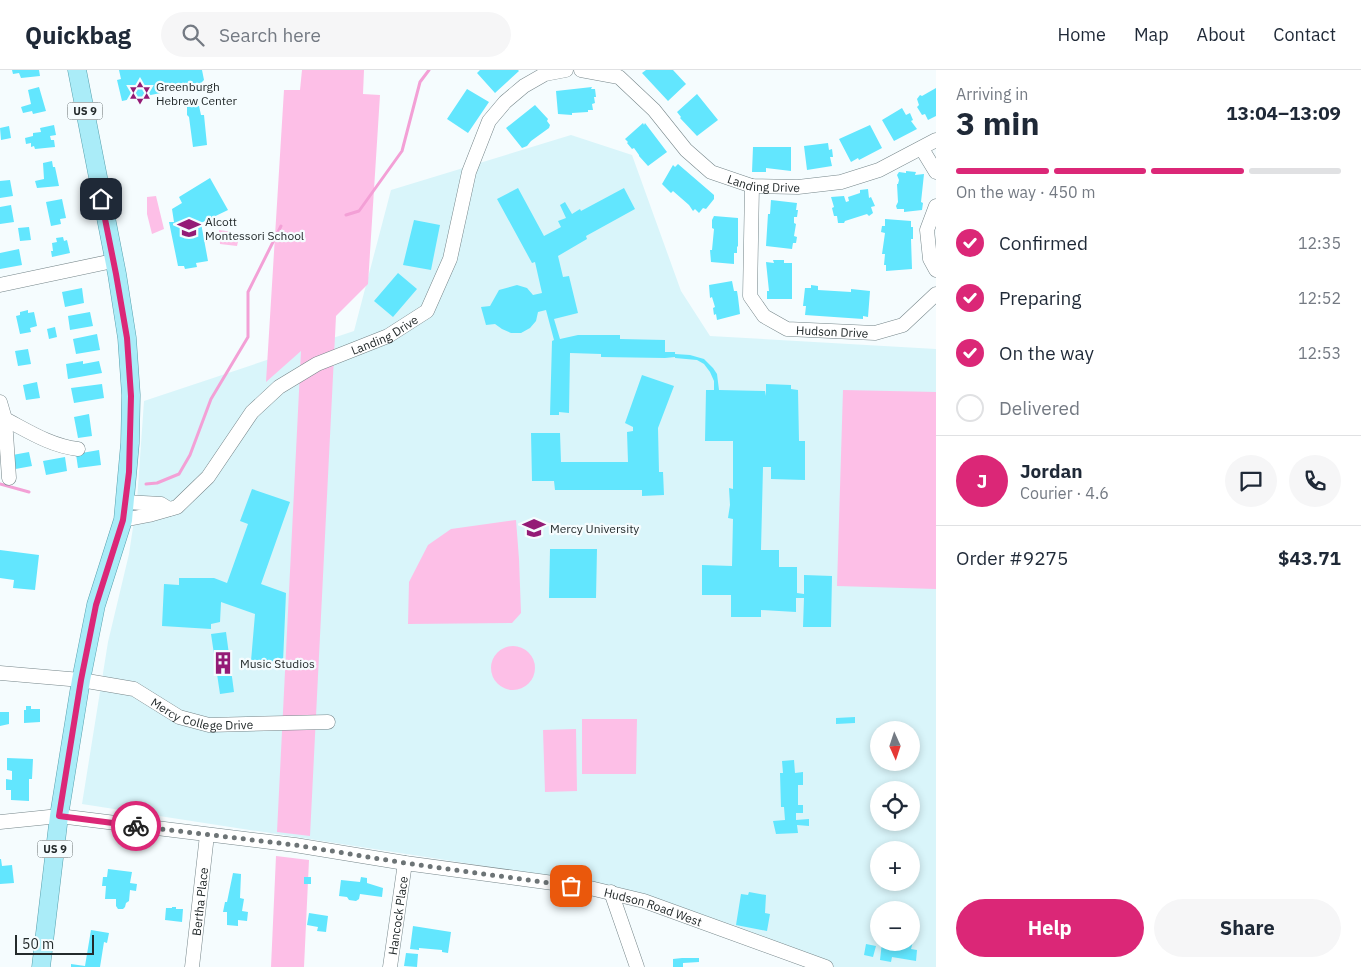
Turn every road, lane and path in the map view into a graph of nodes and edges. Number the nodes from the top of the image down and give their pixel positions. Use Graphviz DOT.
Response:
graph roads {
  1 [pos="77,70"];
  2 [pos="566,70"];
  3 [pos="581,70"];
  4 [pos="936,140"];
  5 [pos="922,148"];
  6 [pos="936,172"];
  7 [pos="752,186"];
  8 [pos="936,206"];
  9 [pos="113,262"];
  10 [pos="936,270"];
  11 [pos="0,285"];
  12 [pos="936,294"];
  13 [pos="0,402"];
  14 [pos="5,419"];
  15 [pos="78,448"];
  16 [pos="9,478"];
  17 [pos="125,502"];
  18 [pos="170,509"];
  19 [pos="123,520"];
  20 [pos="0,673"];
  21 [pos="81,680"];
  22 [pos="328,722"];
  23 [pos="59,816"];
  24 [pos="0,822"];
  25 [pos="207,835"];
  26 [pos="405,863"];
  27 [pos="611,892"];
  28 [pos="41,967"];
  29 [pos="192,967"];
  30 [pos="390,967"];
  31 [pos="637,967"];
  32 [pos="826,967"];
  1 -- 9 [label="main road, US 9"];
  2 -- 18 [label="street, Landing Drive"];
  3 -- 7 [label="street, Landing Drive"];
  4 -- 5 [label="street, Landing Drive"];
  5 -- 6 [label="street"];
  5 -- 7 [label="street, Landing Drive"];
  7 -- 12 [label="street, Hudson Drive"];
  8 -- 10 [label="street"];
  9 -- 11 [label="street"];
  9 -- 17 [label="main road, US 9"];
  13 -- 14 [label="street"];
  14 -- 15 [label="street"];
  14 -- 16 [label="street"];
  17 -- 18 [label="street"];
  17 -- 19 [label="main road, US 9"];
  18 -- 19 [label="street, Landing Drive"];
  19 -- 21 [label="main road, US 9"];
  20 -- 21 [label="street, Mercy College Drive"];
  21 -- 22 [label="street, Mercy College Drive"];
  21 -- 23 [label="main road, US 9"];
  23 -- 24 [label="street, Hudson Road West"];
  23 -- 25 [label="street, Hudson Road West"];
  23 -- 28 [label="main road, US 9"];
  25 -- 26 [label="street, Hudson Road West"];
  25 -- 29 [label="street, Bertha Place"];
  26 -- 27 [label="street, Hudson Road West"];
  26 -- 30 [label="street, Hancock Place"];
  27 -- 31 [label="street"];
  27 -- 32 [label="street, Hudson Road West"];
}
